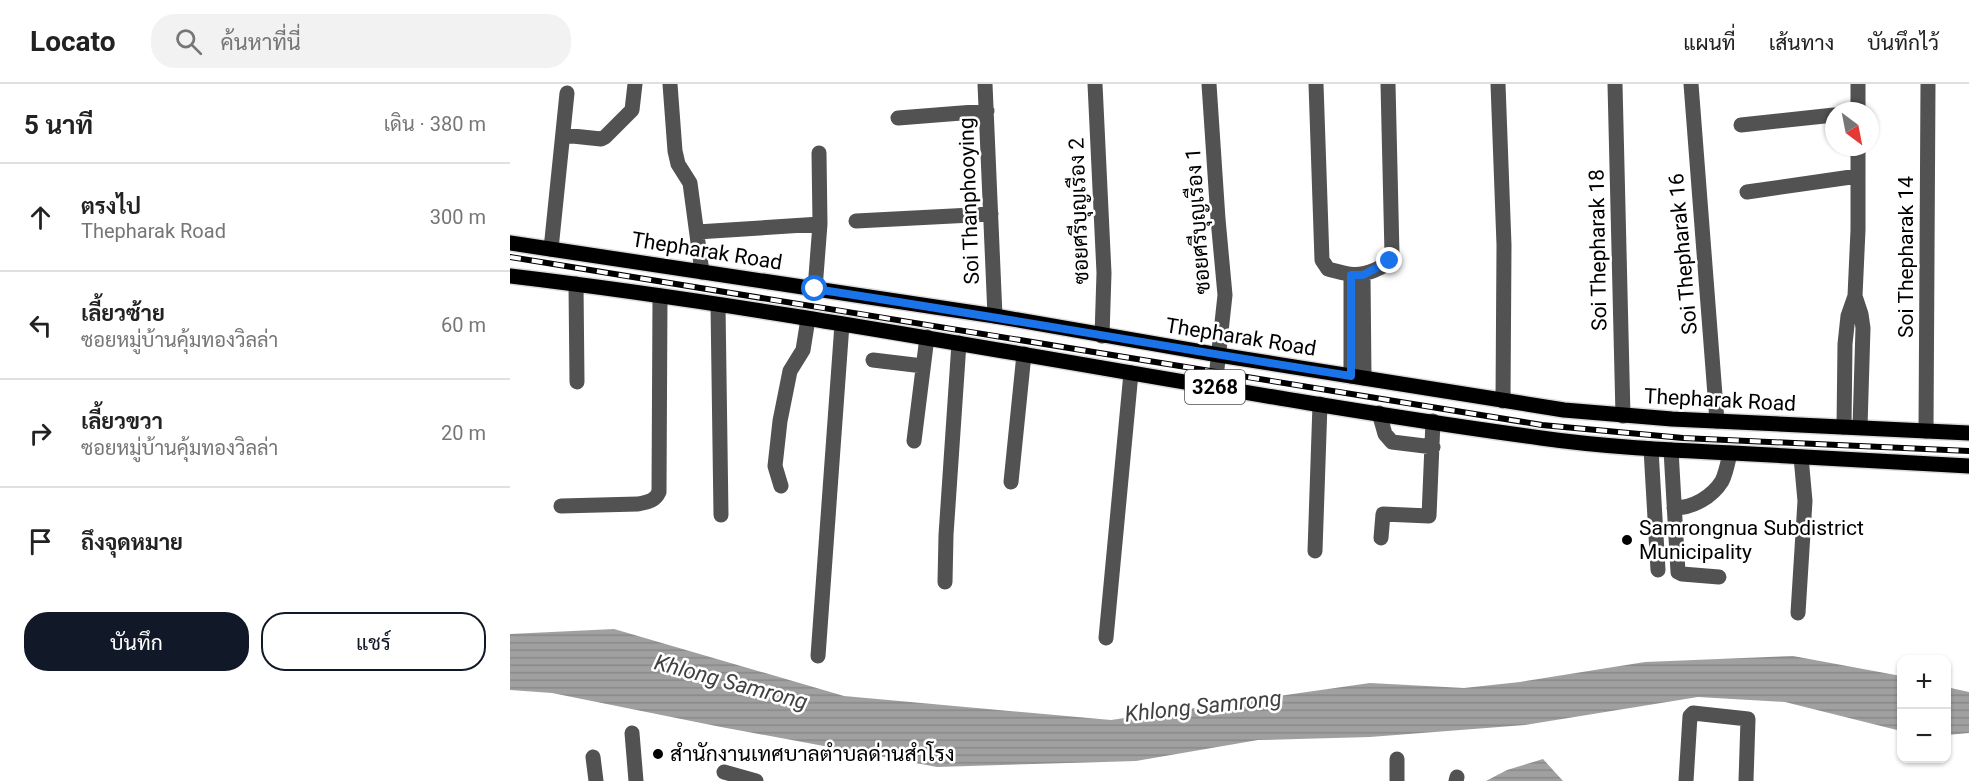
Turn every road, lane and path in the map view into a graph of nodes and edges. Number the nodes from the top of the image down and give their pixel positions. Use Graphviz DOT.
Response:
graph roads {
  1 [pos="635,84"];
  2 [pos="670,84"];
  3 [pos="985,84"];
  4 [pos="1095,84"];
  5 [pos="1209,84"];
  6 [pos="1316,84"];
  7 [pos="1388,84"];
  8 [pos="1498,84"];
  9 [pos="1616,84"];
  10 [pos="1690,84"];
  11 [pos="1858,84"];
  12 [pos="1928,84"];
  13 [pos="567,93"];
  14 [pos="1858,102"];
  15 [pos="987,111"];
  16 [pos="1825,116"];
  17 [pos="898,118"];
  18 [pos="1741,125"];
  19 [pos="563,135"];
  20 [pos="819,153"];
  21 [pos="1858,156"];
  22 [pos="1858,176"];
  23 [pos="1747,192"];
  24 [pos="991,214"];
  25 [pos="856,221"];
  26 [pos="820,224"];
  27 [pos="697,232"];
  28 [pos="510,243"];
  29 [pos="551,249"];
  30 [pos="702,272"];
  31 [pos="1357,275"];
  32 [pos="510,276"];
  33 [pos="576,284"];
  34 [pos="815,289"];
  35 [pos="660,296"];
  36 [pos="718,304"];
  37 [pos="995,316"];
  38 [pos="808,319"];
  39 [pos="842,324"];
  40 [pos="1102,336"];
  41 [pos="927,337"];
  42 [pos="959,343"];
  43 [pos="1024,354"];
  44 [pos="1219,355"];
  45 [pos="873,360"];
  46 [pos="924,366"];
  47 [pos="1131,373"];
  48 [pos="1358,377"];
  49 [pos="577,382"];
  50 [pos="1215,387"];
  51 [pos="1503,401"];
  52 [pos="1320,404"];
  53 [pos="1379,413"];
  54 [pos="1623,416"];
  55 [pos="1433,421"];
  56 [pos="1717,422"];
  57 [pos="1852,427"];
  58 [pos="1926,431"];
  59 [pos="1969,433"];
  60 [pos="914,441"];
  61 [pos="1433,447"];
  62 [pos="1651,449"];
  63 [pos="1671,450"];
  64 [pos="1730,453"];
  65 [pos="1801,457"];
  66 [pos="1969,466"];
  67 [pos="1011,482"];
  68 [pos="781,486"];
  69 [pos="561,506"];
  70 [pos="1674,508"];
  71 [pos="721,515"];
  72 [pos="1381,538"];
  73 [pos="1315,551"];
  74 [pos="1658,570"];
  75 [pos="1719,577"];
  76 [pos="945,582"];
  77 [pos="1798,613"];
  78 [pos="1106,638"];
  79 [pos="818,656"];
  80 [pos="632,733"];
  81 [pos="593,758"];
  82 [pos="1397,759"];
  83 [pos="724,772"];
  84 [pos="596,781"];
  85 [pos="636,781"];
  86 [pos="756,781"];
  87 [pos="1397,781"];
  88 [pos="1686,781"];
  89 [pos="1746,781"];
  1 -- 19 [label="street"];
  2 -- 27 [label="street"];
  3 -- 15 [label="street, Soi Thanphooying"];
  4 -- 40 [label="street, ซอยศรีบุญเรือง 2"];
  5 -- 44 [label="street, ซอยศรีบุญเรือง 1"];
  6 -- 31 [label="street"];
  7 -- 31 [label="street"];
  8 -- 51 [label="street"];
  9 -- 54 [label="street, Soi Thepharak 18"];
  10 -- 56 [label="street, Soi Thepharak 16"];
  11 -- 14 [label="street"];
  12 -- 58 [label="street, Soi Thepharak 14"];
  13 -- 19 [label="street"];
  15 -- 17 [label="street"];
  15 -- 24 [label="street, Soi Thanphooying"];
  16 -- 18 [label="street"];
  19 -- 29 [label="street"];
  20 -- 26 [label="street"];
  21 -- 22 [label="street"];
  22 -- 23 [label="street"];
  22 -- 57 [label="street"];
  24 -- 25 [label="street"];
  24 -- 37 [label="street, Soi Thanphooying"];
  26 -- 27 [label="street"];
  26 -- 34 [label="street"];
  27 -- 30 [label="street"];
  28 -- 29 [label="main road, Thepharak Road / 3268"];
  29 -- 30 [label="main road, Thepharak Road / 3268"];
  30 -- 34 [label="main road, Thepharak Road / 3268"];
  31 -- 48 [label="street"];
  32 -- 33 [label="main road, 3268"];
  33 -- 35 [label="main road, 3268"];
  33 -- 49 [label="street"];
  34 -- 37 [label="main road, Thepharak Road / 3268"];
  35 -- 36 [label="main road, 3268"];
  35 -- 69 [label="street"];
  36 -- 38 [label="main road, 3268"];
  36 -- 71 [label="street"];
  37 -- 40 [label="main road, Thepharak Road / 3268"];
  38 -- 39 [label="main road, 3268"];
  38 -- 68 [label="street"];
  39 -- 41 [label="main road, 3268"];
  39 -- 79 [label="street"];
  40 -- 44 [label="main road, Thepharak Road / 3268"];
  41 -- 42 [label="main road, 3268"];
  41 -- 46 [label="street"];
  42 -- 43 [label="main road, 3268"];
  42 -- 76 [label="street"];
  43 -- 47 [label="main road, 3268"];
  43 -- 67 [label="street"];
  44 -- 48 [label="main road, Thepharak Road / 3268"];
  44 -- 50 [label="street, ซอยศรีบุญเรือง 1"];
  45 -- 46 [label="street"];
  46 -- 60 [label="street"];
  47 -- 50 [label="main road, 3268"];
  47 -- 78 [label="street"];
  48 -- 51 [label="main road, Thepharak Road / 3268"];
  50 -- 52 [label="main road, 3268"];
  51 -- 54 [label="main road, Thepharak Road / 3268"];
  52 -- 53 [label="main road, 3268"];
  52 -- 73 [label="street"];
  53 -- 55 [label="main road, 3268"];
  53 -- 61 [label="street"];
  54 -- 56 [label="main road, Thepharak Road / 3268"];
  55 -- 61 [label="street"];
  55 -- 62 [label="main road, 3268"];
  56 -- 57 [label="main road, Thepharak Road / 3268"];
  57 -- 58 [label="main road, Thepharak Road / 3268"];
  58 -- 59 [label="main road, Thepharak Road / 3268"];
  61 -- 72 [label="street"];
  62 -- 63 [label="main road, 3268"];
  62 -- 74 [label="street"];
  63 -- 64 [label="main road, 3268"];
  63 -- 70 [label="street"];
  64 -- 65 [label="main road, 3268"];
  64 -- 70 [label="street"];
  65 -- 66 [label="main road, 3268"];
  65 -- 77 [label="street"];
  70 -- 75 [label="street"];
  80 -- 85 [label="street"];
  81 -- 84 [label="street"];
  82 -- 87 [label="street"];
  83 -- 86 [label="street"];
  88 -- 89 [label="street"];
}
